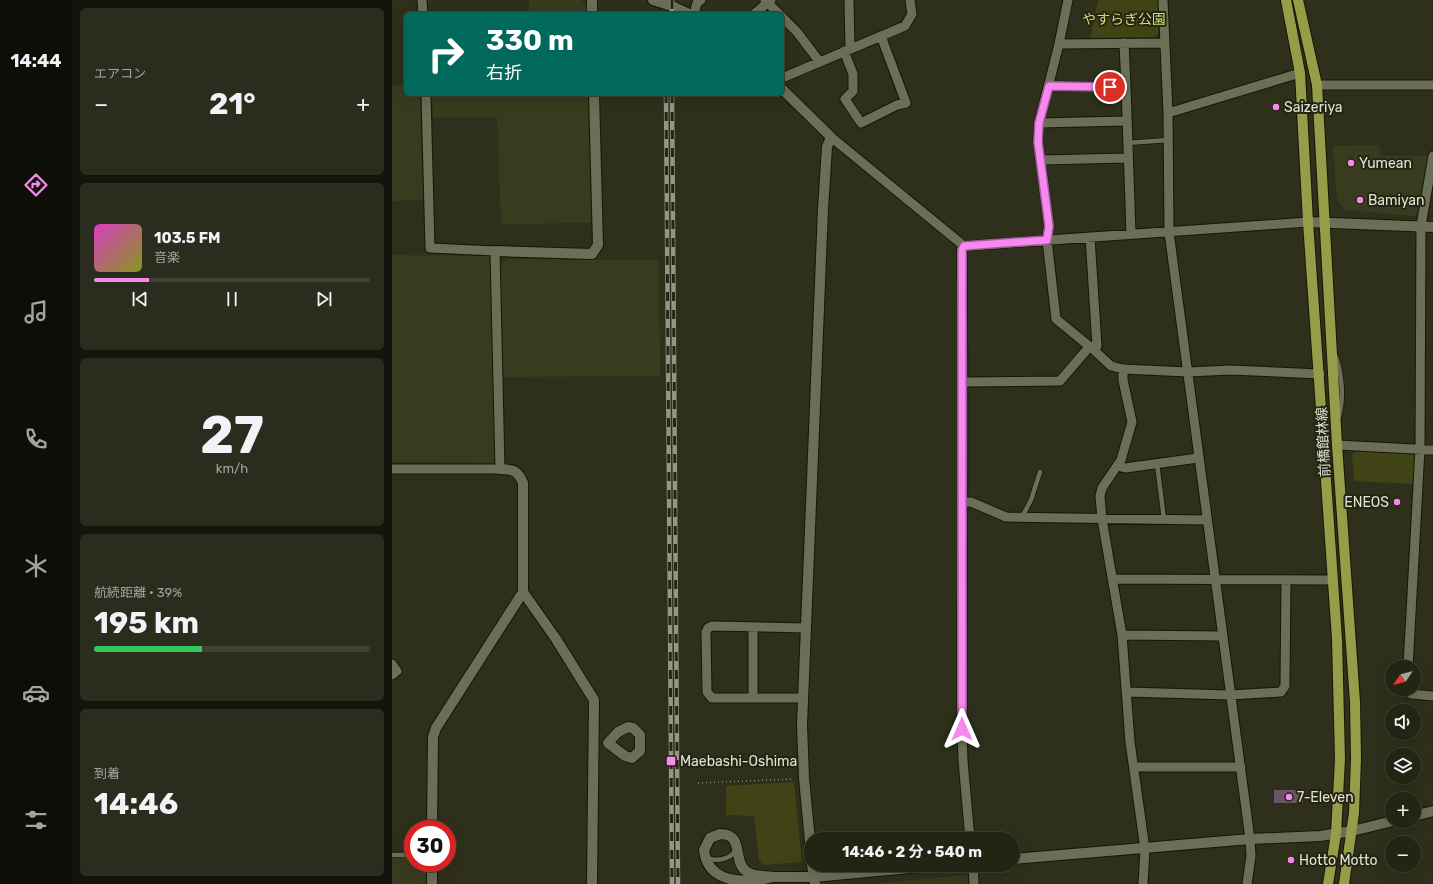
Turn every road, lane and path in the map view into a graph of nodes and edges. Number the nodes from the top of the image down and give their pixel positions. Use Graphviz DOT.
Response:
graph roads {
  1 [pos="422,0"];
  2 [pos="592,0"];
  3 [pos="653,0"];
  4 [pos="701,0"];
  5 [pos="849,0"];
  6 [pos="910,0"];
  7 [pos="1068,0"];
  8 [pos="1163,0"];
  9 [pos="1286,0"];
  10 [pos="1298,0"];
  11 [pos="768,1"];
  12 [pos="423,12"];
  13 [pos="592,12"];
  14 [pos="685,12"];
  15 [pos="695,12"];
  16 [pos="756,12"];
  17 [pos="777,12"];
  18 [pos="784,19"];
  19 [pos="881,36"];
  20 [pos="1124,43"];
  21 [pos="1165,43"];
  22 [pos="1059,44"];
  23 [pos="847,50"];
  24 [pos="819,61"];
  25 [pos="1300,73"];
  26 [pos="784,77"];
  27 [pos="1317,85"];
  28 [pos="1433,85"];
  29 [pos="1049,86"];
  30 [pos="1126,87"];
  31 [pos="784,90"];
  32 [pos="426,96"];
  33 [pos="594,96"];
  34 [pos="1168,113"];
  35 [pos="1126,121"];
  36 [pos="1039,123"];
  37 [pos="831,137"];
  38 [pos="1168,140"];
  39 [pos="1127,143"];
  40 [pos="1433,156"];
  41 [pos="1127,158"];
  42 [pos="1041,160"];
  43 [pos="1308,222"];
  44 [pos="1324,223"];
  45 [pos="1421,226"];
  46 [pos="1433,227"];
  47 [pos="1169,232"];
  48 [pos="1131,234"];
  49 [pos="1090,237"];
  50 [pos="1047,240"];
  51 [pos="964,246"];
  52 [pos="495,251"];
  53 [pos="1092,348"];
  54 [pos="1123,369"];
  55 [pos="1188,372"];
  56 [pos="1320,374"];
  57 [pos="964,382"];
  58 [pos="1337,446"];
  59 [pos="1420,449"];
  60 [pos="1433,450"];
  61 [pos="1198,458"];
  62 [pos="1156,464"];
  63 [pos="1118,466"];
  64 [pos="392,469"];
  65 [pos="500,469"];
  66 [pos="1040,472"];
  67 [pos="962,502"];
  68 [pos="1022,517"];
  69 [pos="1102,519"];
  70 [pos="1164,519"];
  71 [pos="1207,520"];
  72 [pos="1113,579"];
  73 [pos="1215,579"];
  74 [pos="1286,580"];
  75 [pos="1334,580"];
  76 [pos="523,592"];
  77 [pos="753,627"];
  78 [pos="806,628"];
  79 [pos="1122,635"];
  80 [pos="1223,636"];
  81 [pos="1408,660"];
  82 [pos="392,664"];
  83 [pos="392,674"];
  84 [pos="1127,692"];
  85 [pos="1230,695"];
  86 [pos="1421,695"];
  87 [pos="1433,696"];
  88 [pos="753,698"];
  89 [pos="803,698"];
  90 [pos="595,743"];
  91 [pos="608,743"];
  92 [pos="1134,767"];
  93 [pos="1241,767"];
  94 [pos="804,778"];
  95 [pos="698,783"];
  96 [pos="1433,811"];
  97 [pos="1421,814"];
  98 [pos="432,820"];
  99 [pos="1385,823"];
  100 [pos="1352,831"];
  101 [pos="809,832"];
  102 [pos="969,832"];
  103 [pos="1336,834"];
  104 [pos="1250,839"];
  105 [pos="737,848"];
  106 [pos="1145,849"];
  107 [pos="392,855"];
  108 [pos="404,855"];
  109 [pos="705,857"];
  110 [pos="1020,858"];
  111 [pos="432,872"];
  112 [pos="882,872"];
  113 [pos="973,872"];
  114 [pos="773,877"];
  115 [pos="814,880"];
  116 [pos="432,884"];
  117 [pos="592,884"];
  118 [pos="974,884"];
  119 [pos="1144,884"];
  120 [pos="1247,884"];
  121 [pos="1328,884"];
  122 [pos="1344,884"];
  1 -- 12 [label="street"];
  2 -- 13 [label="street"];
  3 -- 14 [label="street"];
  4 -- 15 [label="street"];
  5 -- 23 [label="street"];
  6 -- 19 [label="street"];
  7 -- 22 [label="street"];
  8 -- 21 [label="street"];
  9 -- 25 [label="main road, 前橋館林線"];
  10 -- 27 [label="main road, 前橋館林線"];
  11 -- 16 [label="street"];
  11 -- 17 [label="street"];
  18 -- 24 [label="street"];
  19 -- 23 [label="street"];
  19 -- 23 [label="street"];
  20 -- 21 [label="street"];
  20 -- 22 [label="street"];
  20 -- 30 [label="street"];
  21 -- 34 [label="street"];
  22 -- 29 [label="street"];
  23 -- 24 [label="street"];
  24 -- 26 [label="street"];
  25 -- 34 [label="street"];
  25 -- 43 [label="main road, 前橋館林線"];
  27 -- 28 [label="street"];
  27 -- 44 [label="main road, 前橋館林線"];
  29 -- 30 [label="street"];
  29 -- 36 [label="street"];
  30 -- 35 [label="street"];
  31 -- 37 [label="street"];
  32 -- 52 [label="street"];
  33 -- 52 [label="street"];
  34 -- 38 [label="street"];
  35 -- 36 [label="street"];
  35 -- 39 [label="street"];
  36 -- 42 [label="street"];
  37 -- 51 [label="street"];
  37 -- 78 [label="street"];
  38 -- 39 [label="lane"];
  38 -- 47 [label="street"];
  39 -- 41 [label="street"];
  40 -- 45 [label="street"];
  41 -- 42 [label="street"];
  41 -- 48 [label="street"];
  42 -- 50 [label="street"];
  43 -- 44 [label="street"];
  43 -- 47 [label="street"];
  43 -- 56 [label="main road, 前橋館林線"];
  44 -- 45 [label="street"];
  44 -- 58 [label="main road, 前橋館林線"];
  45 -- 46 [label="street"];
  45 -- 59 [label="street"];
  47 -- 48 [label="street"];
  47 -- 55 [label="street"];
  48 -- 49 [label="street"];
  49 -- 50 [label="street"];
  49 -- 53 [label="street"];
  50 -- 51 [label="street"];
  50 -- 53 [label="street"];
  51 -- 57 [label="street"];
  52 -- 65 [label="street"];
  53 -- 54 [label="street"];
  53 -- 57 [label="street"];
  54 -- 55 [label="street"];
  54 -- 63 [label="street"];
  55 -- 56 [label="street"];
  55 -- 61 [label="street"];
  56 -- 75 [label="main road, 前橋館林線"];
  57 -- 67 [label="street"];
  58 -- 59 [label="street"];
  58 -- 100 [label="main road, 前橋館林線"];
  59 -- 60 [label="street"];
  59 -- 81 [label="street"];
  61 -- 62 [label="street"];
  61 -- 71 [label="street"];
  62 -- 63 [label="street"];
  62 -- 70 [label="lane"];
  63 -- 69 [label="street"];
  64 -- 65 [label="street"];
  65 -- 76 [label="street"];
  66 -- 68 [label="lane"];
  67 -- 68 [label="street"];
  67 -- 102 [label="street"];
  68 -- 69 [label="street"];
  69 -- 70 [label="street"];
  69 -- 72 [label="street"];
  70 -- 71 [label="street"];
  71 -- 73 [label="street"];
  72 -- 73 [label="street"];
  72 -- 79 [label="street"];
  73 -- 74 [label="street"];
  73 -- 80 [label="street"];
  74 -- 75 [label="street"];
  74 -- 85 [label="street"];
  75 -- 103 [label="main road, 前橋館林線"];
  76 -- 90 [label="street"];
  76 -- 98 [label="street"];
  77 -- 78 [label="street"];
  77 -- 88 [label="street"];
  77 -- 88 [label="street"];
  78 -- 89 [label="street"];
  79 -- 80 [label="street"];
  79 -- 84 [label="street"];
  80 -- 85 [label="street"];
  82 -- 83 [label="street"];
  84 -- 85 [label="street"];
  84 -- 92 [label="street"];
  85 -- 93 [label="street"];
  86 -- 87 [label="street"];
  88 -- 89 [label="street"];
  89 -- 94 [label="street"];
  90 -- 91 [label="street"];
  90 -- 117 [label="street"];
  92 -- 93 [label="street"];
  92 -- 106 [label="street"];
  93 -- 104 [label="street"];
  94 -- 95 [label="path"];
  94 -- 101 [label="street"];
  96 -- 97 [label="street"];
  99 -- 100 [label="street"];
  100 -- 103 [label="street"];
  100 -- 122 [label="main road, 前橋館林線"];
  103 -- 104 [label="street"];
  103 -- 121 [label="main road, 前橋館林線"];
  104 -- 106 [label="street"];
  104 -- 120 [label="street"];
  105 -- 109 [label="lane"];
  105 -- 109 [label="street"];
  105 -- 114 [label="street"];
  106 -- 110 [label="street"];
  106 -- 119 [label="street"];
  107 -- 108 [label="lane"];
  109 -- 114 [label="street"];
  111 -- 116 [label="street"];
  112 -- 115 [label="street"];
  113 -- 118 [label="street"];
  114 -- 115 [label="street"];
}
